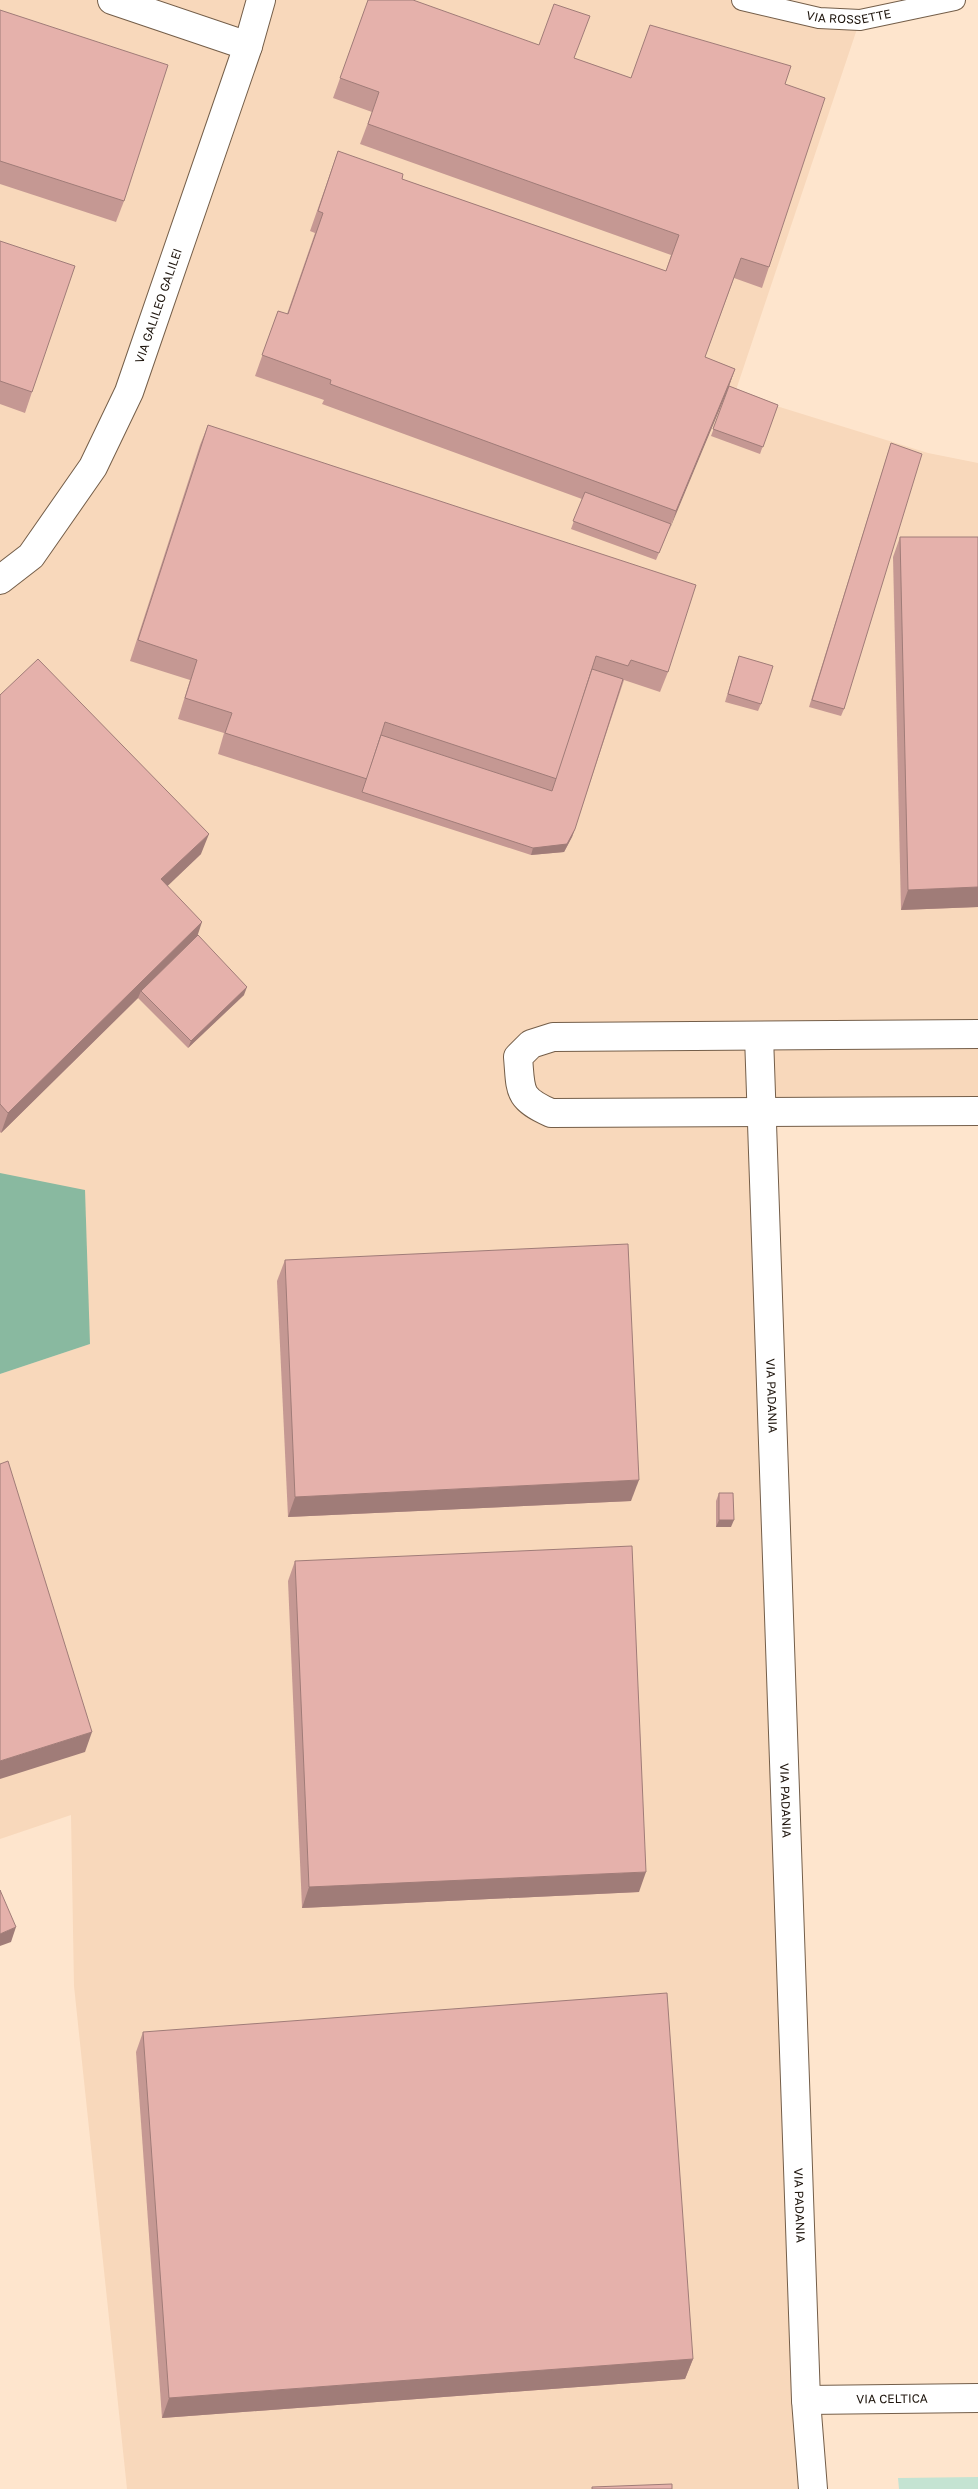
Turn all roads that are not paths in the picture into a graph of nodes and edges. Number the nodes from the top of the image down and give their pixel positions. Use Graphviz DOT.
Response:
graph roads {
  1 [pos="112,0"];
  2 [pos="260,0"];
  3 [pos="742,0"];
  4 [pos="955,0"];
  5 [pos="248,46"];
  6 [pos="0,580"];
  7 [pos="978,1034"];
  8 [pos="759,1036"];
  9 [pos="978,1111"];
  10 [pos="761,1112"];
  11 [pos="978,2398"];
  12 [pos="806,2400"];
  13 [pos="813,2489"];
  1 -- 5 [label="street"];
  2 -- 5 [label="street, VIA GALILEO GALILEI"];
  3 -- 4 [label="lane, VIA ROSSETTE"];
  5 -- 6 [label="street, VIA GALILEO GALILEI"];
  7 -- 8 [label="street"];
  8 -- 10 [label="street, VIA PADANIA"];
  8 -- 10 [label="street"];
  9 -- 10 [label="street"];
  10 -- 12 [label="street, VIA PADANIA"];
  11 -- 12 [label="street, VIA CELTICA"];
  12 -- 13 [label="street, VIA PADANIA"];
}
